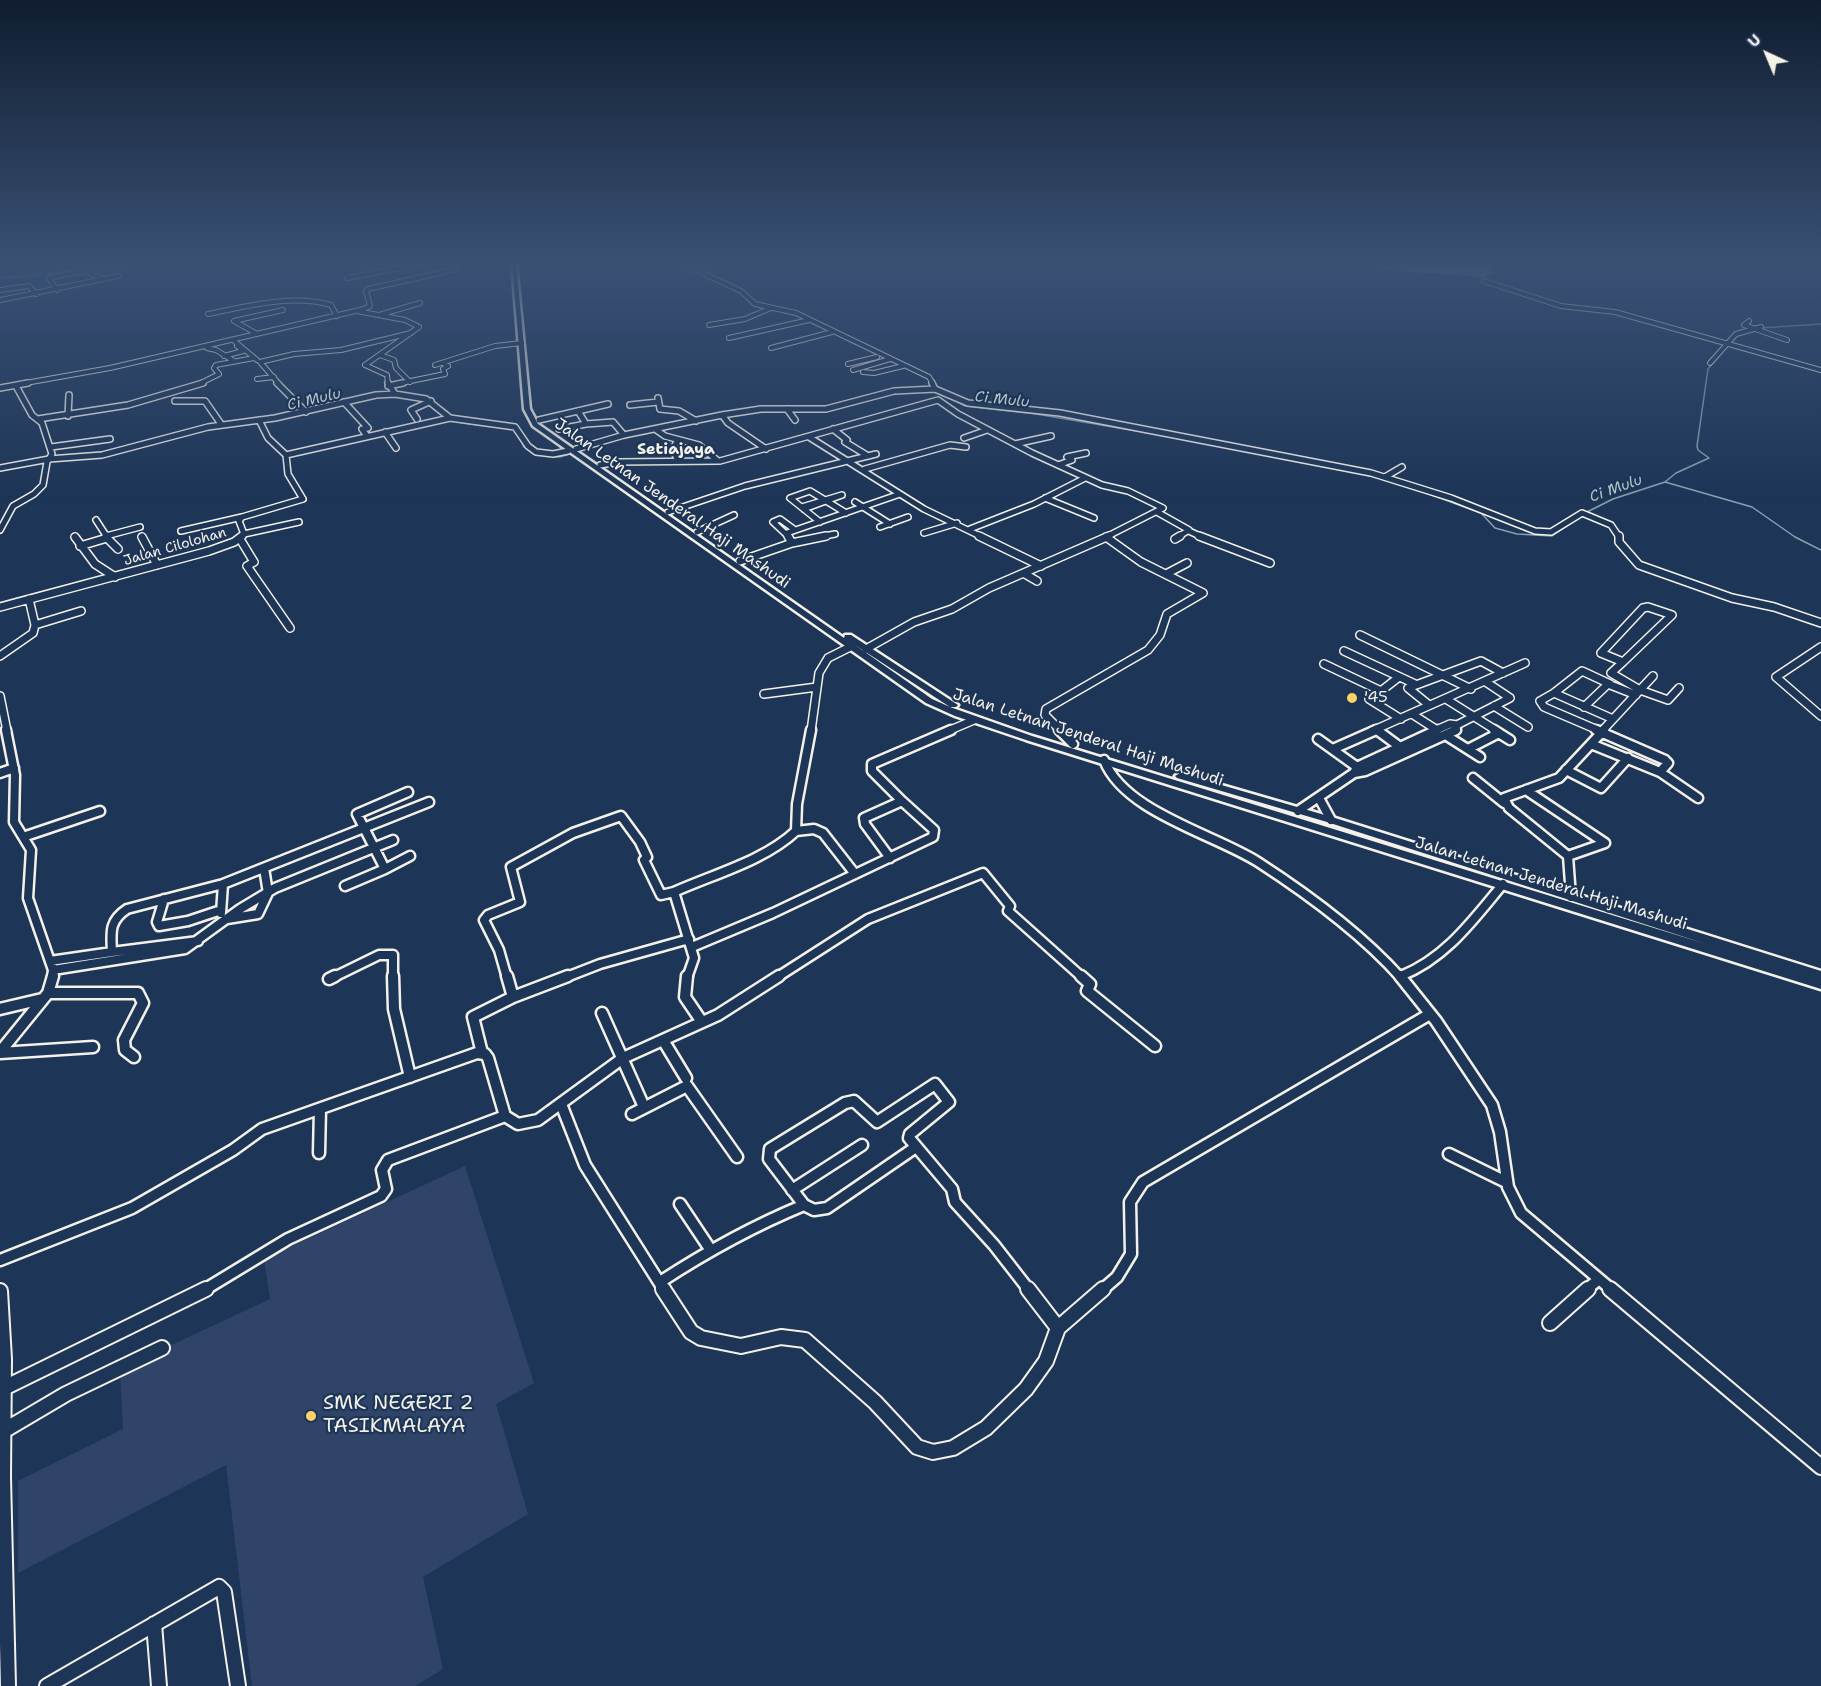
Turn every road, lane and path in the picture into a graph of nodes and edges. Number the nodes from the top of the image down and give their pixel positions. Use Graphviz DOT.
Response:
graph roads {
  1 [pos="234,342"];
  2 [pos="377,342"];
  3 [pos="399,342"];
  4 [pos="523,342"];
  5 [pos="523,342"];
  6 [pos="795,342"];
  7 [pos="856,342"];
  8 [pos="1722,342"];
  9 [pos="1727,343"];
  10 [pos="523,346"];
  11 [pos="205,347"];
  12 [pos="771,348"];
  13 [pos="380,355"];
  14 [pos="224,356"];
  15 [pos="884,356"];
  16 [pos="246,358"];
  17 [pos="254,358"];
  18 [pos="890,359"];
  19 [pos="260,362"];
  20 [pos="443,363"];
  21 [pos="1710,363"];
  22 [pos="848,364"];
  23 [pos="435,365"];
  24 [pos="903,366"];
  25 [pos="852,369"];
  26 [pos="1821,370"];
  27 [pos="863,372"];
  28 [pos="274,376"];
  29 [pos="257,379"];
  30 [pos="410,382"];
  31 [pos="202,384"];
  32 [pos="16,386"];
  33 [pos="388,386"];
  34 [pos="210,387"];
  35 [pos="0,388"];
  36 [pos="935,389"];
  37 [pos="394,394"];
  38 [pos="69,395"];
  39 [pos="175,401"];
  40 [pos="429,402"];
  41 [pos="345,403"];
  42 [pos="608,404"];
  43 [pos="630,405"];
  44 [pos="960,406"];
  45 [pos="578,411"];
  46 [pos="787,411"];
  47 [pos="306,412"];
  48 [pos="68,416"];
  49 [pos="723,416"];
  50 [pos="450,418"];
  51 [pos="39,419"];
  52 [pos="417,419"];
  53 [pos="696,419"];
  54 [pos="539,420"];
  55 [pos="795,420"];
  56 [pos="260,422"];
  57 [pos="221,424"];
  58 [pos="586,424"];
  59 [pos="558,429"];
  60 [pos="833,429"];
  61 [pos="655,430"];
  62 [pos="987,430"];
  63 [pos="385,432"];
  64 [pos="624,435"];
  65 [pos="367,436"];
  66 [pos="1051,436"];
  67 [pos="809,437"];
  68 [pos="963,438"];
  69 [pos="110,439"];
  70 [pos="559,440"];
  71 [pos="845,441"];
  72 [pos="676,443"];
  73 [pos="1014,444"];
  74 [pos="827,446"];
  75 [pos="51,447"];
  76 [pos="966,447"];
  77 [pos="396,448"];
  78 [pos="766,450"];
  79 [pos="574,451"];
  80 [pos="1086,453"];
  81 [pos="876,454"];
  82 [pos="286,455"];
  83 [pos="868,456"];
  84 [pos="49,460"];
  85 [pos="678,461"];
  86 [pos="718,461"];
  87 [pos="849,461"];
  88 [pos="600,465"];
  89 [pos="1058,465"];
  90 [pos="1402,467"];
  91 [pos="0,468"];
  92 [pos="865,469"];
  93 [pos="1385,477"];
  94 [pos="1085,478"];
  95 [pos="900,494"];
  96 [pos="1045,498"];
  97 [pos="826,501"];
  98 [pos="855,502"];
  99 [pos="863,507"];
  100 [pos="803,508"];
  101 [pos="668,512"];
  102 [pos="1157,512"];
  103 [pos="846,513"];
  104 [pos="734,515"];
  105 [pos="242,517"];
  106 [pos="908,517"];
  107 [pos="1094,518"];
  108 [pos="96,520"];
  109 [pos="299,522"];
  110 [pos="820,522"];
  111 [pos="957,523"];
  112 [pos="890,524"];
  113 [pos="140,527"];
  114 [pos="880,528"];
  115 [pos="970,529"];
  116 [pos="0,530"];
  117 [pos="795,530"];
  118 [pos="181,531"];
  119 [pos="1189,531"];
  120 [pos="696,532"];
  121 [pos="787,533"];
  122 [pos="924,533"];
  123 [pos="836,534"];
  124 [pos="75,537"];
  125 [pos="107,537"];
  126 [pos="142,537"];
  127 [pos="242,537"];
  128 [pos="1106,537"];
  129 [pos="1175,539"];
  130 [pos="792,543"];
  131 [pos="80,546"];
  132 [pos="118,549"];
  133 [pos="740,561"];
  134 [pos="1187,563"];
  135 [pos="1269,563"];
  136 [pos="158,565"];
  137 [pos="1041,566"];
  138 [pos="1024,574"];
  139 [pos="1166,574"];
  140 [pos="115,577"];
  141 [pos="1037,581"];
  142 [pos="29,599"];
  143 [pos="0,607"];
  144 [pos="81,611"];
  145 [pos="1821,623"];
  146 [pos="35,625"];
  147 [pos="290,628"];
  148 [pos="1360,635"];
  149 [pos="1821,646"];
  150 [pos="850,647"];
  151 [pos="866,649"];
  152 [pos="1344,651"];
  153 [pos="0,656"];
  154 [pos="1623,662"];
  155 [pos="1525,663"];
  156 [pos="1324,664"];
  157 [pos="893,673"];
  158 [pos="1442,673"];
  159 [pos="1503,673"];
  160 [pos="1653,676"];
  161 [pos="1399,677"];
  162 [pos="1486,682"];
  163 [pos="1415,684"];
  164 [pos="1610,684"];
  165 [pos="817,687"];
  166 [pos="1679,688"];
  167 [pos="1471,689"];
  168 [pos="1554,693"];
  169 [pos="1638,693"];
  170 [pos="764,694"];
  171 [pos="0,696"];
  172 [pos="1369,699"];
  173 [pos="1446,699"];
  174 [pos="1429,705"];
  175 [pos="1494,706"];
  176 [pos="1584,707"];
  177 [pos="1412,714"];
  178 [pos="1472,715"];
  179 [pos="1821,716"];
  180 [pos="1401,719"];
  181 [pos="974,720"];
  182 [pos="1613,720"];
  183 [pos="1457,725"];
  184 [pos="1528,727"];
  185 [pos="1376,729"];
  186 [pos="1437,730"];
  187 [pos="1602,731"];
  188 [pos="1499,733"];
  189 [pos="1447,736"];
  190 [pos="1318,739"];
  191 [pos="1510,740"];
  192 [pos="1073,744"];
  193 [pos="1590,744"];
  194 [pos="1400,747"];
  195 [pos="1333,749"];
  196 [pos="1468,749"];
  197 [pos="1480,757"];
  198 [pos="1628,759"];
  199 [pos="1104,760"];
  200 [pos="14,768"];
  201 [pos="1355,770"];
  202 [pos="1566,770"];
  203 [pos="1660,772"];
  204 [pos="0,773"];
  205 [pos="1473,778"];
  206 [pos="1526,790"];
  207 [pos="408,792"];
  208 [pos="1319,798"];
  209 [pos="1698,798"];
  210 [pos="902,801"];
  211 [pos="429,802"];
  212 [pos="1504,803"];
  213 [pos="100,811"];
  214 [pos="1298,811"];
  215 [pos="1330,820"];
  216 [pos="362,829"];
  217 [pos="796,831"];
  218 [pos="23,837"];
  219 [pos="393,840"];
  220 [pos="374,848"];
  221 [pos="410,856"];
  222 [pos="1568,856"];
  223 [pos="890,858"];
  224 [pos="264,868"];
  225 [pos="385,869"];
  226 [pos="855,874"];
  227 [pos="223,884"];
  228 [pos="1503,884"];
  229 [pos="345,886"];
  230 [pos="674,892"];
  231 [pos="268,893"];
  232 [pos="1571,897"];
  233 [pos="164,899"];
  234 [pos="221,910"];
  235 [pos="223,922"];
  236 [pos="691,943"];
  237 [pos="132,949"];
  238 [pos="155,951"];
  239 [pos="112,952"];
  240 [pos="128,959"];
  241 [pos="51,965"];
  242 [pos="1401,976"];
  243 [pos="1821,976"];
  244 [pos="330,979"];
  245 [pos="1821,984"];
  246 [pos="45,996"];
  247 [pos="513,997"];
  248 [pos="0,1009"];
  249 [pos="602,1013"];
  250 [pos="1430,1014"];
  251 [pos="702,1022"];
  252 [pos="663,1040"];
  253 [pos="1155,1046"];
  254 [pos="93,1047"];
  255 [pos="0,1053"];
  256 [pos="482,1053"];
  257 [pos="134,1057"];
  258 [pos="623,1058"];
  259 [pos="410,1077"];
  260 [pos="686,1078"];
  261 [pos="561,1104"];
  262 [pos="644,1107"];
  263 [pos="320,1109"];
  264 [pos="632,1114"];
  265 [pos="505,1116"];
  266 [pos="862,1145"];
  267 [pos="916,1147"];
  268 [pos="319,1153"];
  269 [pos="1449,1154"];
  270 [pos="737,1157"];
  271 [pos="1506,1182"];
  272 [pos="792,1190"];
  273 [pos="680,1204"];
  274 [pos="804,1205"];
  275 [pos="710,1249"];
  276 [pos="0,1260"];
  277 [pos="1599,1279"];
  278 [pos="660,1282"];
  279 [pos="0,1290"];
  280 [pos="1550,1323"];
  281 [pos="1058,1328"];
  282 [pos="162,1348"];
  283 [pos="4,1388"];
  284 [pos="2,1432"];
  285 [pos="1821,1467"];
  286 [pos="154,1624"];
  287 [pos="8,1686"];
  288 [pos="47,1686"];
  289 [pos="159,1686"];
  290 [pos="238,1686"];
  1 -- 11 [label="street"];
  1 -- 14 [label="street"];
  1 -- 17 [label="street"];
  2 -- 19 [label="street"];
  3 -- 13 [label="street"];
  4 -- 10 [label="main road, Jalan Letnan Jenderal Haji Mashudi"];
  5 -- 10 [label="main road, Jalan Letnan Jenderal Haji Mashudi"];
  6 -- 12 [label="street"];
  7 -- 15 [label="street"];
  8 -- 9 [label="street"];
  9 -- 21 [label="street"];
  9 -- 26 [label="street"];
  10 -- 20 [label="street"];
  10 -- 54 [label="main road, Jalan Letnan Jenderal Haji Mashudi"];
  10 -- 70 [label="main road, Jalan Letnan Jenderal Haji Mashudi"];
  11 -- 14 [label="street"];
  11 -- 32 [label="street"];
  13 -- 30 [label="street"];
  13 -- 33 [label="street"];
  14 -- 16 [label="street"];
  15 -- 18 [label="street"];
  15 -- 22 [label="street"];
  17 -- 19 [label="street"];
  17 -- 31 [label="street"];
  18 -- 24 [label="street"];
  18 -- 25 [label="street"];
  19 -- 28 [label="street"];
  20 -- 23 [label="street"];
  20 -- 30 [label="street"];
  24 -- 27 [label="street"];
  24 -- 36 [label="street"];
  28 -- 29 [label="street"];
  28 -- 47 [label="street"];
  30 -- 33 [label="street"];
  31 -- 34 [label="street"];
  31 -- 48 [label="street"];
  32 -- 35 [label="street"];
  32 -- 51 [label="street"];
  33 -- 37 [label="street"];
  36 -- 44 [label="street"];
  36 -- 46 [label="street"];
  37 -- 40 [label="street"];
  37 -- 41 [label="street"];
  38 -- 48 [label="street"];
  39 -- 57 [label="street"];
  40 -- 50 [label="street"];
  40 -- 52 [label="street"];
  41 -- 47 [label="street"];
  41 -- 65 [label="street"];
  42 -- 45 [label="street"];
  43 -- 53 [label="street"];
  44 -- 60 [label="street"];
  44 -- 62 [label="street"];
  44 -- 93 [label="street"];
  45 -- 54 [label="street"];
  45 -- 58 [label="street"];
  46 -- 49 [label="street"];
  46 -- 55 [label="street"];
  47 -- 56 [label="street"];
  48 -- 51 [label="street"];
  49 -- 53 [label="street"];
  49 -- 78 [label="street"];
  50 -- 63 [label="street"];
  50 -- 79 [label="street"];
  51 -- 75 [label="street"];
  53 -- 61 [label="street"];
  54 -- 70 [label="main road, Jalan Letnan Jenderal Haji Mashudi"];
  56 -- 57 [label="street"];
  56 -- 82 [label="street"];
  57 -- 84 [label="street"];
  58 -- 59 [label="street"];
  58 -- 64 [label="street"];
  60 -- 67 [label="street"];
  60 -- 71 [label="street"];
  61 -- 64 [label="street"];
  61 -- 86 [label="street"];
  62 -- 68 [label="street"];
  62 -- 73 [label="street"];
  63 -- 65 [label="street"];
  63 -- 77 [label="street"];
  64 -- 79 [label="street"];
  65 -- 82 [label="street"];
  66 -- 73 [label="street"];
  67 -- 74 [label="street"];
  67 -- 78 [label="street"];
  69 -- 75 [label="street"];
  70 -- 79 [label="main road, Jalan Letnan Jenderal Haji Mashudi"];
  71 -- 74 [label="street"];
  71 -- 83 [label="street"];
  72 -- 85 [label="street"];
  73 -- 89 [label="street"];
  74 -- 87 [label="street"];
  75 -- 84 [label="street"];
  76 -- 92 [label="street"];
  78 -- 86 [label="street"];
  79 -- 88 [label="main road, Jalan Letnan Jenderal Haji Mashudi"];
  79 -- 150 [label="main road, Jalan Letnan Jenderal Haji Mashudi"];
  80 -- 89 [label="street"];
  81 -- 83 [label="street"];
  82 -- 105 [label="street, Jalan Cilolohan"];
  83 -- 87 [label="street"];
  84 -- 91 [label="street"];
  84 -- 116 [label="street"];
  85 -- 86 [label="street"];
  85 -- 88 [label="street"];
  87 -- 92 [label="street"];
  87 -- 101 [label="street"];
  88 -- 101 [label="main road, Jalan Letnan Jenderal Haji Mashudi"];
  89 -- 94 [label="street"];
  90 -- 93 [label="street"];
  92 -- 95 [label="street"];
  93 -- 145 [label="street"];
  94 -- 96 [label="street"];
  94 -- 102 [label="street"];
  95 -- 99 [label="street"];
  95 -- 111 [label="street"];
  96 -- 107 [label="street"];
  96 -- 115 [label="street"];
  97 -- 100 [label="street"];
  97 -- 100 [label="street"];
  97 -- 103 [label="street"];
  98 -- 99 [label="street"];
  99 -- 103 [label="street"];
  99 -- 112 [label="street"];
  100 -- 110 [label="street"];
  101 -- 120 [label="main road, Jalan Letnan Jenderal Haji Mashudi"];
  102 -- 119 [label="street"];
  102 -- 128 [label="street"];
  103 -- 110 [label="street"];
  104 -- 120 [label="street"];
  105 -- 118 [label="street"];
  105 -- 127 [label="street, Jalan Cilolohan"];
  106 -- 112 [label="street"];
  108 -- 125 [label="street"];
  109 -- 127 [label="street"];
  110 -- 117 [label="street"];
  111 -- 115 [label="street"];
  111 -- 122 [label="street"];
  112 -- 114 [label="street"];
  113 -- 125 [label="street"];
  115 -- 137 [label="street"];
  117 -- 121 [label="street"];
  117 -- 121 [label="street"];
  119 -- 129 [label="street"];
  119 -- 135 [label="street"];
  120 -- 133 [label="main road, Jalan Letnan Jenderal Haji Mashudi"];
  121 -- 130 [label="street"];
  123 -- 130 [label="street"];
  124 -- 131 [label="street"];
  125 -- 131 [label="street"];
  125 -- 132 [label="street"];
  126 -- 136 [label="street"];
  127 -- 136 [label="street, Jalan Cilolohan"];
  127 -- 147 [label="street"];
  128 -- 137 [label="street"];
  128 -- 139 [label="street"];
  130 -- 133 [label="street"];
  131 -- 140 [label="street"];
  133 -- 151 [label="main road, Jalan Letnan Jenderal Haji Mashudi"];
  134 -- 139 [label="street"];
  136 -- 140 [label="street, Jalan Cilolohan"];
  137 -- 138 [label="street"];
  138 -- 141 [label="street"];
  138 -- 151 [label="street"];
  139 -- 192 [label="street"];
  140 -- 142 [label="street, Jalan Cilolohan"];
  142 -- 143 [label="street, Jalan Cilolohan"];
  142 -- 146 [label="street"];
  144 -- 146 [label="street"];
  146 -- 153 [label="street"];
  148 -- 158 [label="street"];
  149 -- 179 [label="street"];
  150 -- 157 [label="main road, Jalan Letnan Jenderal Haji Mashudi"];
  150 -- 165 [label="street"];
  151 -- 157 [label="main road, Jalan Letnan Jenderal Haji Mashudi"];
  152 -- 161 [label="street"];
  154 -- 154 [label="street"];
  154 -- 169 [label="street"];
  155 -- 159 [label="street"];
  156 -- 161 [label="street"];
  157 -- 181 [label="main road, Jalan Letnan Jenderal Haji Mashudi"];
  157 -- 192 [label="main road, Jalan Letnan Jenderal Haji Mashudi"];
  158 -- 159 [label="street"];
  158 -- 163 [label="street"];
  158 -- 167 [label="street"];
  159 -- 162 [label="street"];
  160 -- 169 [label="street"];
  161 -- 163 [label="street"];
  162 -- 167 [label="street"];
  162 -- 175 [label="street"];
  163 -- 174 [label="street"];
  164 -- 168 [label="street"];
  164 -- 169 [label="street"];
  164 -- 176 [label="street"];
  165 -- 170 [label="street"];
  165 -- 217 [label="street"];
  166 -- 169 [label="street"];
  167 -- 173 [label="street"];
  168 -- 176 [label="street"];
  168 -- 187 [label="street"];
  169 -- 182 [label="street"];
  171 -- 200 [label="street"];
  172 -- 180 [label="street"];
  173 -- 174 [label="street"];
  173 -- 178 [label="street"];
  174 -- 177 [label="street"];
  175 -- 178 [label="street"];
  175 -- 184 [label="street"];
  176 -- 182 [label="street"];
  177 -- 180 [label="street"];
  177 -- 186 [label="street"];
  178 -- 183 [label="street"];
  178 -- 188 [label="street"];
  180 -- 185 [label="street"];
  181 -- 199 [label="main road, Jalan Letnan Jenderal Haji Mashudi"];
  181 -- 210 [label="street"];
  182 -- 187 [label="street"];
  183 -- 186 [label="street"];
  183 -- 189 [label="street"];
  185 -- 194 [label="street"];
  185 -- 195 [label="street"];
  186 -- 194 [label="street"];
  187 -- 193 [label="street"];
  187 -- 203 [label="street"];
  188 -- 191 [label="street"];
  188 -- 196 [label="street"];
  189 -- 196 [label="street"];
  189 -- 201 [label="street"];
  190 -- 195 [label="street"];
  192 -- 214 [label="main road, Jalan Letnan Jenderal Haji Mashudi"];
  193 -- 198 [label="street"];
  193 -- 202 [label="street"];
  194 -- 201 [label="street"];
  195 -- 201 [label="street"];
  196 -- 197 [label="street"];
  198 -- 202 [label="street"];
  198 -- 203 [label="street"];
  199 -- 228 [label="main road, Jalan Letnan Jenderal Haji Mashudi"];
  199 -- 242 [label="street"];
  200 -- 204 [label="street"];
  200 -- 218 [label="street"];
  201 -- 208 [label="street"];
  202 -- 206 [label="street"];
  203 -- 209 [label="street"];
  205 -- 212 [label="street"];
  206 -- 212 [label="street"];
  206 -- 222 [label="street"];
  207 -- 216 [label="street"];
  208 -- 214 [label="street"];
  208 -- 215 [label="street"];
  210 -- 223 [label="street"];
  210 -- 223 [label="street"];
  211 -- 216 [label="street"];
  212 -- 222 [label="street"];
  213 -- 218 [label="street"];
  214 -- 215 [label="main road, Jalan Letnan Jenderal Haji Mashudi"];
  215 -- 232 [label="main road, Jalan Letnan Jenderal Haji Mashudi"];
  216 -- 220 [label="street"];
  216 -- 224 [label="street"];
  217 -- 226 [label="street"];
  217 -- 230 [label="street"];
  218 -- 241 [label="street"];
  219 -- 220 [label="street"];
  220 -- 225 [label="street"];
  220 -- 231 [label="street"];
  221 -- 225 [label="street"];
  222 -- 232 [label="street"];
  223 -- 226 [label="street"];
  224 -- 227 [label="street"];
  224 -- 231 [label="street"];
  225 -- 229 [label="street"];
  226 -- 236 [label="street"];
  227 -- 233 [label="street"];
  227 -- 234 [label="street"];
  228 -- 242 [label="street"];
  228 -- 245 [label="main road, Jalan Letnan Jenderal Haji Mashudi"];
  230 -- 236 [label="street"];
  230 -- 247 [label="street"];
  231 -- 235 [label="street"];
  232 -- 243 [label="main road, Jalan Letnan Jenderal Haji Mashudi"];
  233 -- 234 [label="street"];
  233 -- 239 [label="street"];
  234 -- 235 [label="street"];
  235 -- 238 [label="street"];
  236 -- 247 [label="street"];
  236 -- 251 [label="street"];
  237 -- 238 [label="street"];
  237 -- 239 [label="street"];
  237 -- 240 [label="street"];
  238 -- 240 [label="street"];
  239 -- 241 [label="street"];
  240 -- 241 [label="street"];
  241 -- 246 [label="street"];
  242 -- 250 [label="street"];
  244 -- 259 [label="street"];
  246 -- 248 [label="street"];
  246 -- 255 [label="street"];
  246 -- 257 [label="street"];
  247 -- 256 [label="street"];
  249 -- 258 [label="street"];
  250 -- 271 [label="street"];
  250 -- 281 [label="street"];
  251 -- 252 [label="street"];
  251 -- 253 [label="street"];
  252 -- 258 [label="street"];
  252 -- 260 [label="street"];
  254 -- 255 [label="street"];
  256 -- 259 [label="street"];
  256 -- 265 [label="street"];
  258 -- 261 [label="street"];
  258 -- 262 [label="street"];
  259 -- 263 [label="street"];
  261 -- 265 [label="street"];
  261 -- 278 [label="street"];
  262 -- 264 [label="street"];
  262 -- 270 [label="street"];
  263 -- 268 [label="street"];
  263 -- 276 [label="street"];
  265 -- 283 [label="street"];
  266 -- 272 [label="street"];
  267 -- 272 [label="street"];
  267 -- 274 [label="street"];
  267 -- 281 [label="street"];
  269 -- 271 [label="street"];
  271 -- 277 [label="street"];
  272 -- 274 [label="street"];
  273 -- 275 [label="street"];
  274 -- 275 [label="street"];
  275 -- 278 [label="street"];
  277 -- 280 [label="street"];
  277 -- 285 [label="street"];
  278 -- 281 [label="street"];
  279 -- 283 [label="street"];
  282 -- 284 [label="street"];
  283 -- 284 [label="street"];
  284 -- 287 [label="street"];
  286 -- 288 [label="street"];
  286 -- 289 [label="street"];
  286 -- 290 [label="street"];
}
